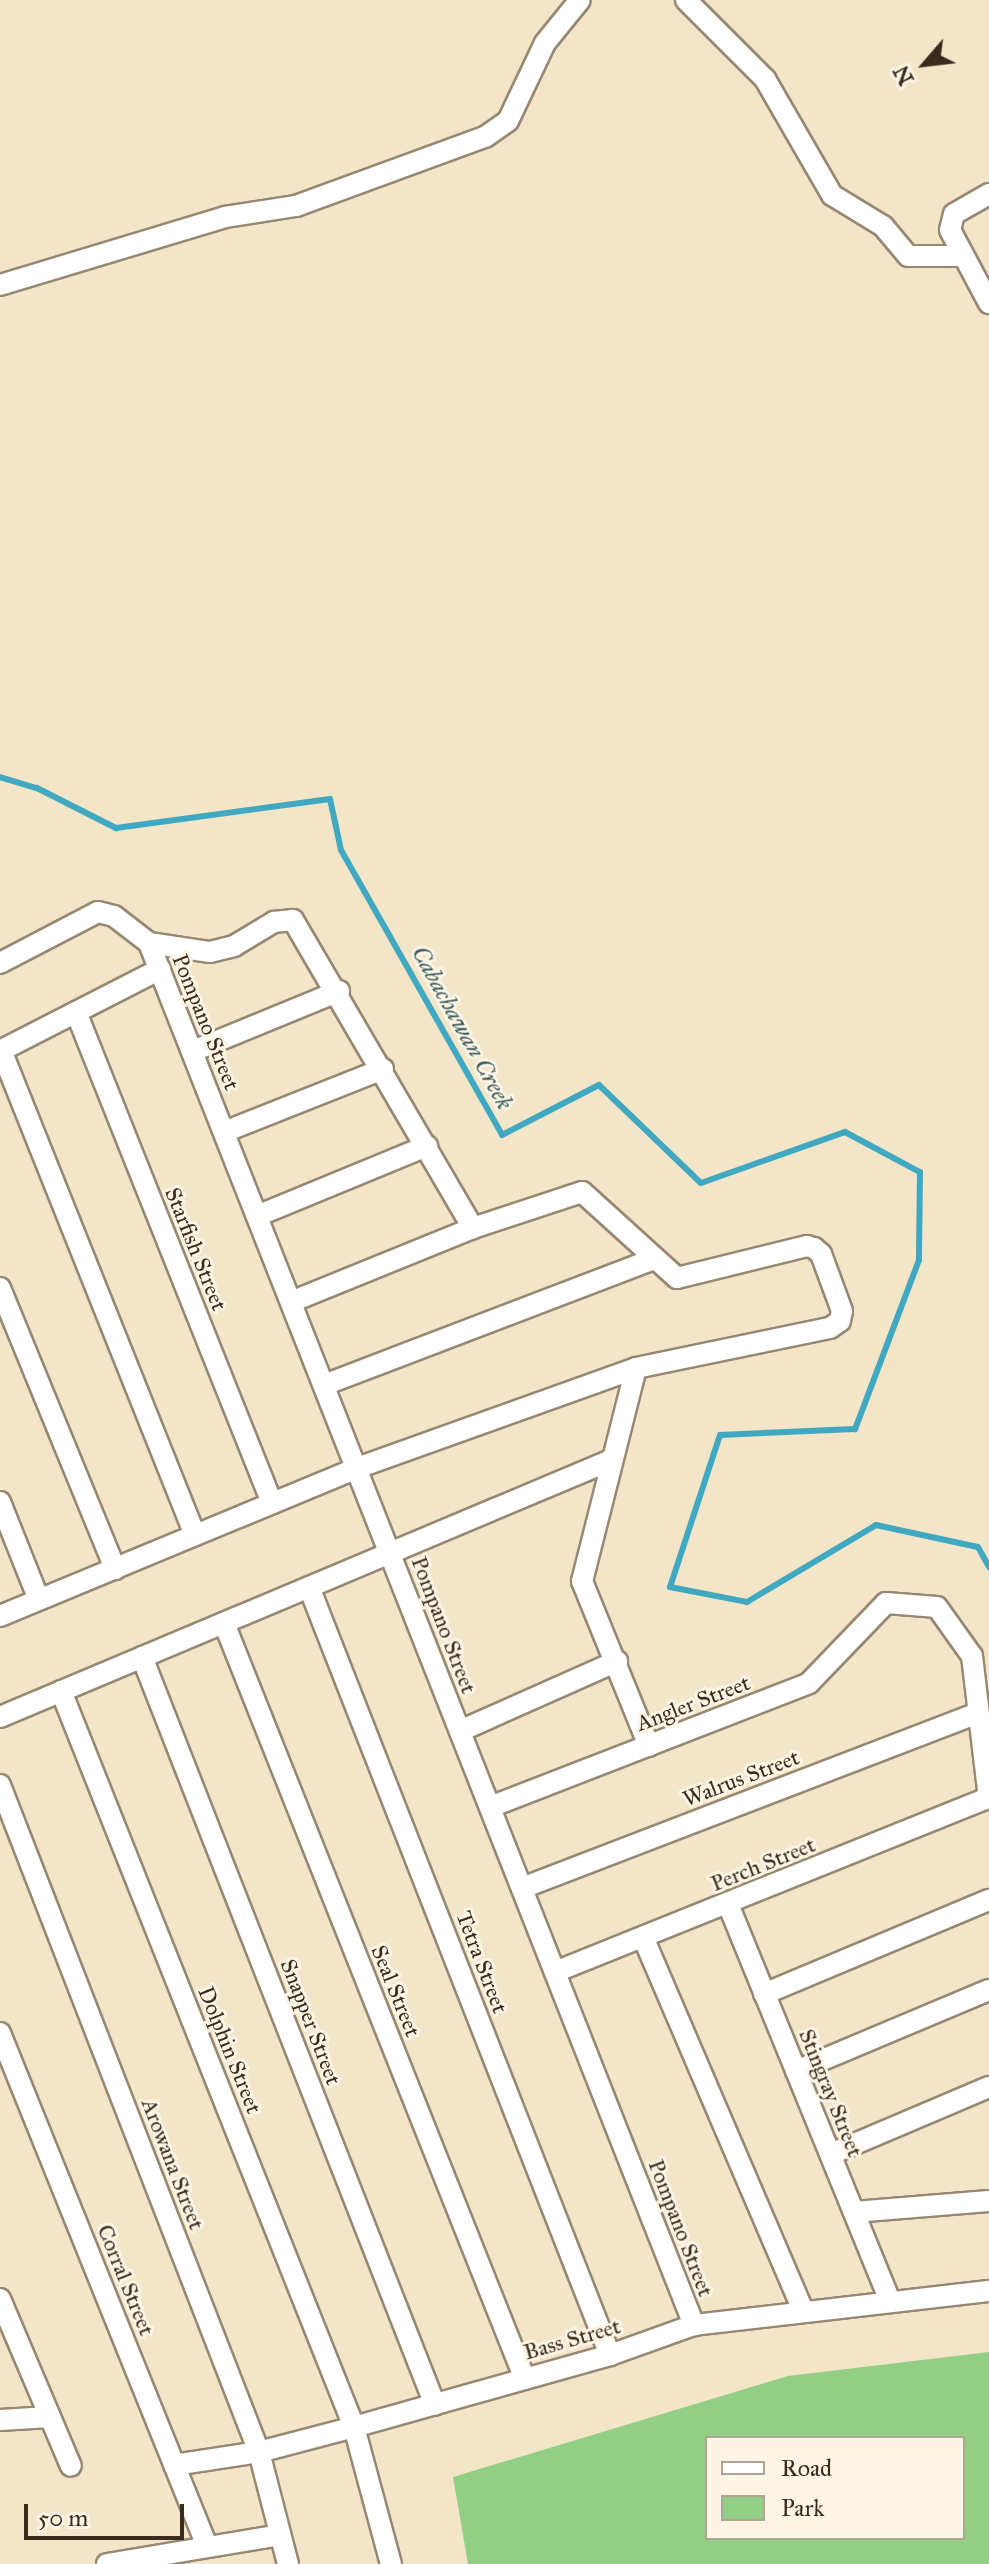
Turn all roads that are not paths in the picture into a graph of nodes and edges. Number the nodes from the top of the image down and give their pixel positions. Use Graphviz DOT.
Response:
graph roads {
  1 [pos="580,0"];
  2 [pos="686,0"];
  3 [pos="989,194"];
  4 [pos="962,256"];
  5 [pos="0,285"];
  6 [pos="989,303"];
  7 [pos="149,943"];
  8 [pos="0,963"];
  9 [pos="160,969"];
  10 [pos="339,991"];
  11 [pos="76,1012"];
  12 [pos="1,1050"];
  13 [pos="193,1051"];
  14 [pos="383,1069"];
  15 [pos="224,1132"];
  16 [pos="427,1146"];
  17 [pos="257,1216"];
  18 [pos="473,1228"];
  19 [pos="654,1259"];
  20 [pos="0,1288"];
  21 [pos="291,1302"];
  22 [pos="636,1368"];
  23 [pos="324,1385"];
  24 [pos="611,1460"];
  25 [pos="357,1468"];
  26 [pos="272,1503"];
  27 [pos="2,1512"];
  28 [pos="195,1535"];
  29 [pos="390,1553"];
  30 [pos="115,1569"];
  31 [pos="309,1587"];
  32 [pos="39,1600"];
  33 [pos="0,1616"];
  34 [pos="224,1623"];
  35 [pos="142,1657"];
  36 [pos="617,1661"];
  37 [pos="61,1691"];
  38 [pos="977,1713"];
  39 [pos="0,1717"];
  40 [pos="460,1731"];
  41 [pos="649,1746"];
  42 [pos="0,1785"];
  43 [pos="988,1798"];
  44 [pos="490,1807"];
  45 [pos="522,1888"];
  46 [pos="989,1900"];
  47 [pos="728,1904"];
  48 [pos="643,1937"];
  49 [pos="555,1972"];
  50 [pos="989,1990"];
  51 [pos="764,1994"];
  52 [pos="0,2033"];
  53 [pos="796,2071"];
  54 [pos="989,2087"];
  55 [pos="831,2154"];
  56 [pos="989,2201"];
  57 [pos="854,2212"];
  58 [pos="989,2291"];
  59 [pos="0,2299"];
  60 [pos="890,2300"];
  61 [pos="803,2311"];
  62 [pos="694,2325"];
  63 [pos="610,2355"];
  64 [pos="524,2377"];
  65 [pos="435,2405"];
  66 [pos="50,2417"];
  67 [pos="0,2420"];
  68 [pos="354,2427"];
  69 [pos="259,2452"];
  70 [pos="174,2465"];
  71 [pos="71,2466"];
  72 [pos="280,2535"];
  73 [pos="207,2546"];
  74 [pos="171,2559"];
  75 [pos="107,2564"];
  76 [pos="288,2564"];
  77 [pos="391,2564"];
  1 -- 5 [label="street"];
  2 -- 4 [label="street"];
  3 -- 4 [label="street"];
  4 -- 6 [label="street"];
  7 -- 8 [label="street"];
  7 -- 9 [label="street, Pompano Street"];
  7 -- 10 [label="street"];
  9 -- 11 [label="street"];
  9 -- 13 [label="street, Pompano Street"];
  10 -- 13 [label="street"];
  10 -- 14 [label="street"];
  11 -- 12 [label="street"];
  11 -- 26 [label="street, Starfish Street"];
  12 -- 28 [label="street"];
  13 -- 15 [label="street, Pompano Street"];
  14 -- 15 [label="street"];
  14 -- 16 [label="street"];
  15 -- 17 [label="street, Pompano Street"];
  16 -- 17 [label="street"];
  16 -- 18 [label="street"];
  17 -- 21 [label="street, Pompano Street"];
  18 -- 19 [label="street"];
  18 -- 21 [label="street"];
  19 -- 22 [label="street"];
  19 -- 23 [label="street"];
  20 -- 30 [label="street"];
  21 -- 23 [label="street, Pompano Street"];
  22 -- 24 [label="street"];
  22 -- 25 [label="street"];
  23 -- 25 [label="street, Pompano Street"];
  24 -- 29 [label="street"];
  24 -- 36 [label="street"];
  25 -- 26 [label="street"];
  25 -- 29 [label="street, Pompano Street"];
  26 -- 28 [label="street"];
  27 -- 32 [label="street"];
  28 -- 30 [label="street"];
  29 -- 31 [label="street"];
  29 -- 40 [label="street, Pompano Street"];
  30 -- 32 [label="street"];
  31 -- 34 [label="street"];
  31 -- 63 [label="street, Tetra Street"];
  32 -- 33 [label="street"];
  34 -- 35 [label="street"];
  34 -- 64 [label="street, Seal Street"];
  35 -- 37 [label="street"];
  35 -- 65 [label="street, Snapper Street"];
  36 -- 40 [label="street"];
  36 -- 41 [label="street"];
  37 -- 39 [label="street"];
  37 -- 68 [label="street, Dolphin Street"];
  38 -- 41 [label="street, Angler Street"];
  38 -- 43 [label="street"];
  38 -- 45 [label="street, Walrus Street"];
  40 -- 44 [label="street, Pompano Street"];
  41 -- 44 [label="street, Angler Street"];
  42 -- 69 [label="street, Arowana Street"];
  43 -- 47 [label="street, Perch Street"];
  44 -- 45 [label="street, Pompano Street"];
  45 -- 49 [label="street, Pompano Street"];
  46 -- 51 [label="street"];
  47 -- 48 [label="street, Perch Street"];
  47 -- 51 [label="street, Stingray Street"];
  48 -- 49 [label="street, Perch Street"];
  48 -- 61 [label="street"];
  49 -- 62 [label="street, Pompano Street"];
  50 -- 53 [label="street"];
  51 -- 53 [label="street, Stingray Street"];
  52 -- 70 [label="street, Corral Street"];
  53 -- 55 [label="street, Stingray Street"];
  54 -- 55 [label="street"];
  55 -- 57 [label="street, Stingray Street"];
  56 -- 57 [label="street"];
  57 -- 60 [label="street, Stingray Street"];
  58 -- 60 [label="street, Bass Street"];
  59 -- 66 [label="street"];
  60 -- 61 [label="street, Bass Street"];
  61 -- 62 [label="street, Bass Street"];
  62 -- 63 [label="street, Bass Street"];
  63 -- 64 [label="street, Bass Street"];
  64 -- 65 [label="street, Bass Street"];
  65 -- 68 [label="street, Bass Street"];
  66 -- 67 [label="street"];
  66 -- 71 [label="street"];
  68 -- 69 [label="street, Bass Street"];
  68 -- 77 [label="street, Dolphin Street"];
  69 -- 70 [label="street, Bass Street"];
  69 -- 72 [label="street, Arowana Street"];
  70 -- 73 [label="street, Corral Street"];
  72 -- 73 [label="street"];
  72 -- 76 [label="street, Arowana Street"];
  73 -- 74 [label="street"];
  74 -- 75 [label="street"];
}
